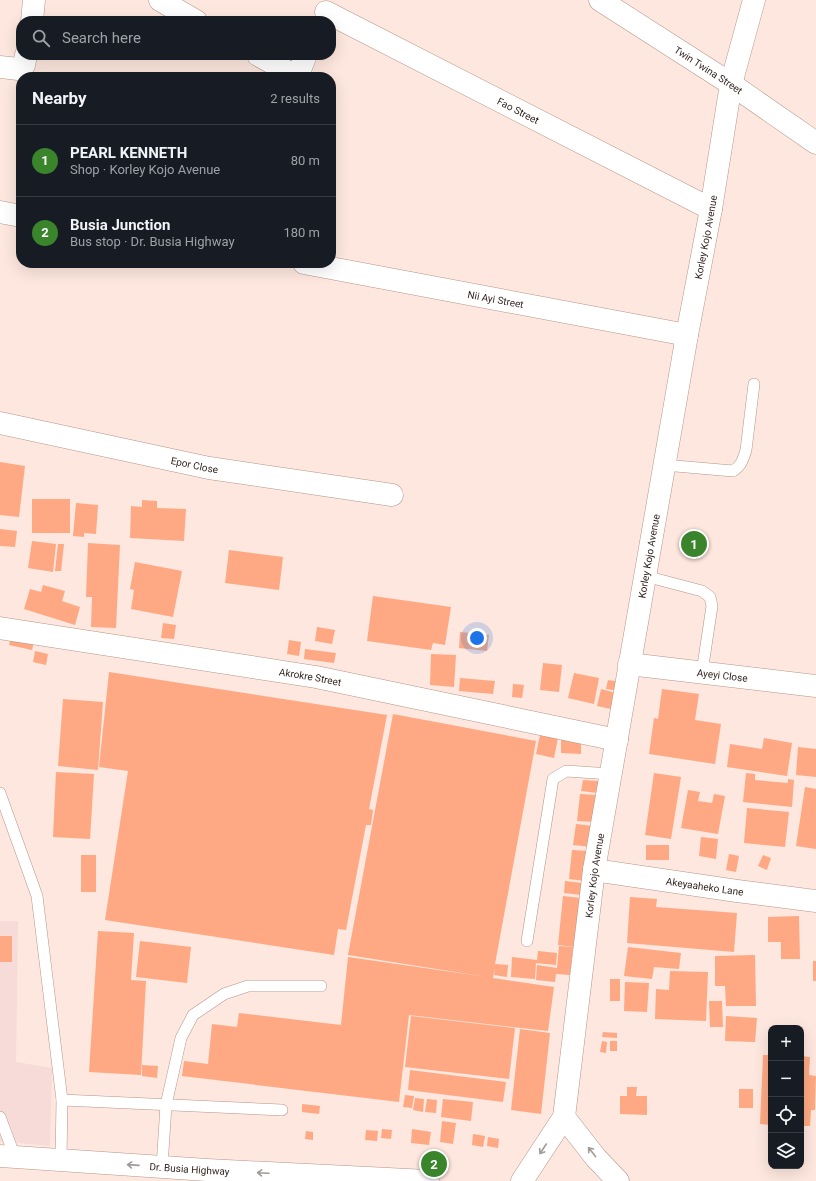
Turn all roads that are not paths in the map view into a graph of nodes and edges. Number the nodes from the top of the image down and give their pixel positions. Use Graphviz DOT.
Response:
graph roads {
  1 [pos="34,0"];
  2 [pos="160,0"];
  3 [pos="600,0"];
  4 [pos="754,0"];
  5 [pos="326,11"];
  6 [pos="32,16"];
  7 [pos="187,16"];
  8 [pos="336,16"];
  9 [pos="336,16"];
  10 [pos="25,60"];
  11 [pos="267,60"];
  12 [pos="304,60"];
  13 [pos="0,67"];
  14 [pos="288,72"];
  15 [pos="299,72"];
  16 [pos="731,84"];
  17 [pos="816,143"];
  18 [pos="711,210"];
  19 [pos="0,212"];
  20 [pos="16,215"];
  21 [pos="331,268"];
  22 [pos="687,335"];
  23 [pos="754,384"];
  24 [pos="0,424"];
  25 [pos="664,465"];
  26 [pos="392,495"];
  27 [pos="645,576"];
  28 [pos="0,628"];
  29 [pos="629,664"];
  30 [pos="702,672"];
  31 [pos="816,686"];
  32 [pos="617,740"];
  33 [pos="611,774"];
  34 [pos="0,794"];
  35 [pos="594,870"];
  36 [pos="816,901"];
  37 [pos="527,941"];
  38 [pos="321,986"];
  39 [pos="62,1100"];
  40 [pos="166,1105"];
  41 [pos="282,1110"];
  42 [pos="0,1117"];
  43 [pos="564,1117"];
  44 [pos="8,1156"];
  45 [pos="61,1160"];
  46 [pos="162,1167"];
  47 [pos="428,1181"];
  48 [pos="522,1181"];
  49 [pos="618,1181"];
  1 -- 6 [label="main road"];
  2 -- 7 [label="main road"];
  3 -- 16 [label="main road, Twin Twina Street"];
  4 -- 16 [label="main road, Korley Kojo Avenue"];
  5 -- 8 [label="main road, Fao Street"];
  9 -- 18 [label="main road, Fao Street"];
  10 -- 13 [label="main road"];
  11 -- 14 [label="main road"];
  12 -- 15 [label="main road"];
  16 -- 17 [label="main road, Twin Twina Street"];
  16 -- 18 [label="main road, Korley Kojo Avenue"];
  18 -- 22 [label="main road, Korley Kojo Avenue"];
  19 -- 20 [label="main road"];
  21 -- 22 [label="main road, Nii Ayi Street"];
  22 -- 25 [label="main road, Korley Kojo Avenue"];
  23 -- 25 [label="lane"];
  24 -- 26 [label="main road, Epor Close"];
  25 -- 27 [label="main road, Korley Kojo Avenue"];
  27 -- 29 [label="main road, Korley Kojo Avenue"];
  27 -- 30 [label="lane"];
  28 -- 32 [label="main road, Akrokre Street"];
  29 -- 30 [label="main road, Ayeyi Close"];
  29 -- 32 [label="main road, Korley Kojo Avenue"];
  30 -- 31 [label="main road, Ayeyi Close"];
  32 -- 33 [label="main road, Korley Kojo Avenue"];
  33 -- 35 [label="main road, Korley Kojo Avenue"];
  33 -- 37 [label="lane"];
  34 -- 39 [label="lane"];
  35 -- 36 [label="main road, Akeyaaheko Lane"];
  35 -- 43 [label="main road, Korley Kojo Avenue"];
  38 -- 40 [label="lane"];
  39 -- 40 [label="lane"];
  39 -- 45 [label="lane"];
  40 -- 41 [label="lane"];
  40 -- 46 [label="lane"];
  42 -- 44 [label="lane"];
  43 -- 48 [label="main road, Korley Kojo Avenue, one-way"];
  49 -- 43 [label="main road, one-way"];
  44 -- 45 [label="main road, Dr. Busia Highway"];
  46 -- 45 [label="main road, Dr. Busia Highway, one-way"];
  47 -- 46 [label="main road, Dr. Busia Highway, one-way"];
}
